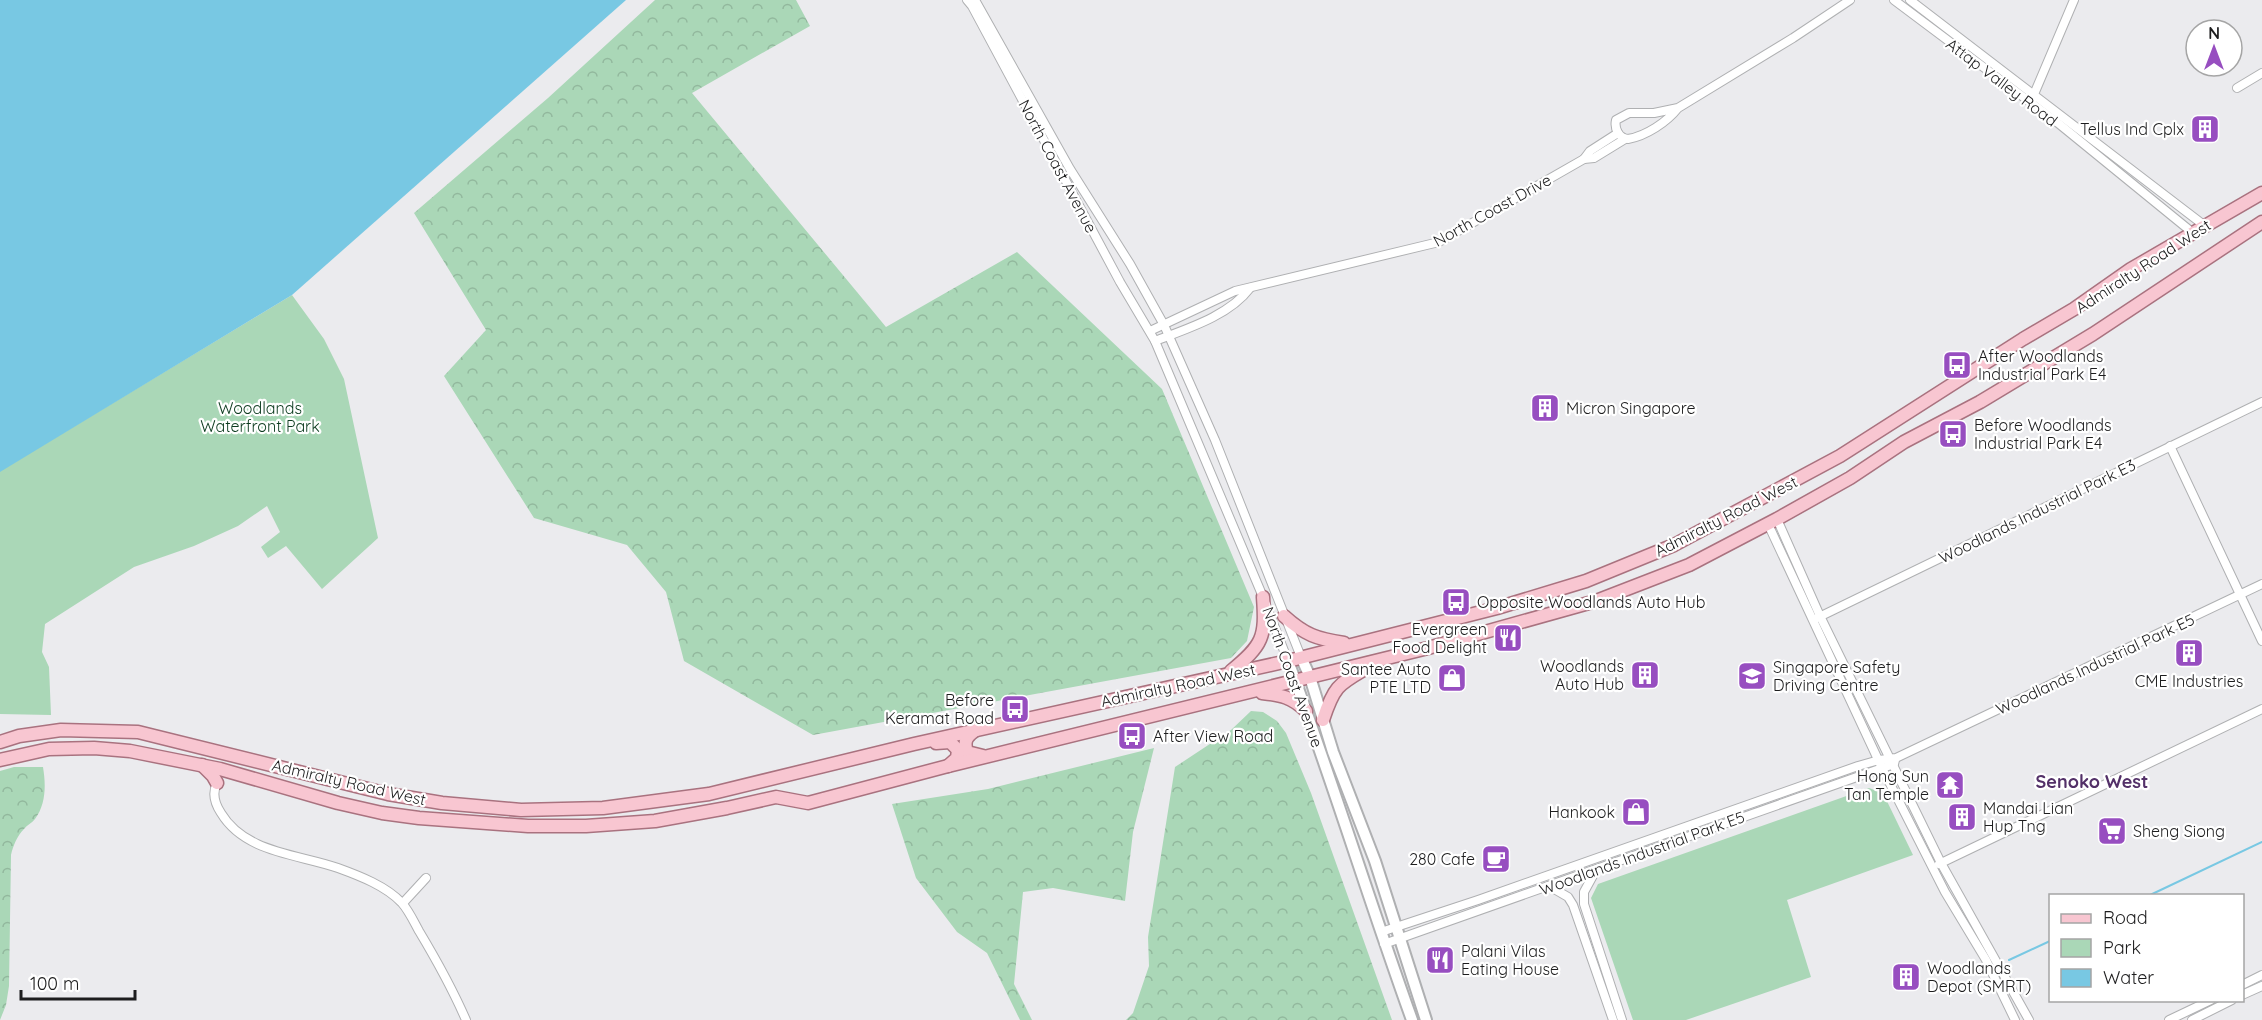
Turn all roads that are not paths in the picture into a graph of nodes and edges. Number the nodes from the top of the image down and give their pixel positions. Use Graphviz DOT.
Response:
graph roads {
  1 [pos="967,0"];
  2 [pos="975,0"];
  3 [pos="1850,0"];
  4 [pos="1894,0"];
  5 [pos="1910,0"];
  6 [pos="2074,0"];
  7 [pos="2262,73"];
  8 [pos="2237,88"];
  9 [pos="2033,94"];
  10 [pos="2030,103"];
  11 [pos="1678,108"];
  12 [pos="1618,133"];
  13 [pos="1625,139"];
  14 [pos="1584,159"];
  15 [pos="2262,193"];
  16 [pos="2262,222"];
  17 [pos="2205,226"];
  18 [pos="2193,233"];
  19 [pos="1250,288"];
  20 [pos="1210,303"];
  21 [pos="1216,315"];
  22 [pos="1164,325"];
  23 [pos="1150,331"];
  24 [pos="1168,336"];
  25 [pos="1155,341"];
  26 [pos="2262,402"];
  27 [pos="1890,425"];
  28 [pos="1904,442"];
  29 [pos="2170,446"];
  30 [pos="1843,454"];
  31 [pos="1860,472"];
  32 [pos="1773,521"];
  33 [pos="2262,584"];
  34 [pos="2240,595"];
  35 [pos="1263,597"];
  36 [pos="1284,616"];
  37 [pos="1817,618"];
  38 [pos="2262,641"];
  39 [pos="1353,644"];
  40 [pos="1835,655"];
  41 [pos="1301,657"];
  42 [pos="1383,659"];
  43 [pos="1288,661"];
  44 [pos="1228,673"];
  45 [pos="1310,677"];
  46 [pos="1295,681"];
  47 [pos="1855,686"];
  48 [pos="1846,690"];
  49 [pos="1250,693"];
  50 [pos="2262,709"];
  51 [pos="1306,711"];
  52 [pos="1323,720"];
  53 [pos="977,729"];
  54 [pos="1879,734"];
  55 [pos="1869,739"];
  56 [pos="0,742"];
  57 [pos="914,744"];
  58 [pos="210,751"];
  59 [pos="990,756"];
  60 [pos="235,758"];
  61 [pos="0,760"];
  62 [pos="1879,760"];
  63 [pos="1894,760"];
  64 [pos="202,765"];
  65 [pos="948,766"];
  66 [pos="1882,768"];
  67 [pos="220,769"];
  68 [pos="217,783"];
  69 [pos="1906,789"];
  70 [pos="1896,794"];
  71 [pos="1927,833"];
  72 [pos="1918,838"];
  73 [pos="1941,863"];
  74 [pos="1933,867"];
  75 [pos="1596,870"];
  76 [pos="426,879"];
  77 [pos="1549,886"];
  78 [pos="403,903"];
  79 [pos="1395,926"];
  80 [pos="1381,932"];
  81 [pos="1400,938"];
  82 [pos="1384,944"];
  83 [pos="2262,975"];
  84 [pos="2244,984"];
  85 [pos="2262,986"];
  86 [pos="2244,994"];
  87 [pos="2207,1002"];
  88 [pos="2228,1002"];
  89 [pos="466,1020"];
  90 [pos="1412,1020"];
  91 [pos="1426,1020"];
  92 [pos="1613,1020"];
  93 [pos="1622,1020"];
  94 [pos="2015,1020"];
  95 [pos="2029,1020"];
  96 [pos="2169,1020"];
  97 [pos="2192,1020"];
  1 -- 23 [label="street, North Coast Avenue"];
  2 -- 22 [label="street, North Coast Avenue"];
  3 -- 11 [label="street, North Coast Drive"];
  4 -- 10 [label="street, Attap Valley Road"];
  5 -- 9 [label="street, Attap Valley Road"];
  6 -- 9 [label="street"];
  7 -- 8 [label="street"];
  9 -- 10 [label="street"];
  9 -- 17 [label="street, Attap Valley Road"];
  10 -- 18 [label="street, Attap Valley Road"];
  11 -- 12 [label="street, North Coast Drive"];
  11 -- 13 [label="street, North Coast Drive"];
  12 -- 13 [label="street"];
  12 -- 14 [label="street, North Coast Drive"];
  13 -- 14 [label="street, North Coast Drive"];
  14 -- 19 [label="street, North Coast Drive"];
  15 -- 17 [label="main road, Admiralty Road West"];
  16 -- 28 [label="main road, Admiralty Road West"];
  17 -- 18 [label="main road, Admiralty Road West"];
  18 -- 27 [label="main road, Admiralty Road West"];
  19 -- 20 [label="street, North Coast Drive"];
  19 -- 21 [label="street, North Coast Drive"];
  20 -- 21 [label="street"];
  20 -- 22 [label="street, North Coast Drive"];
  21 -- 24 [label="street, North Coast Drive"];
  22 -- 23 [label="street"];
  22 -- 24 [label="street, North Coast Avenue"];
  23 -- 25 [label="street, North Coast Avenue"];
  24 -- 25 [label="street"];
  24 -- 36 [label="street, North Coast Avenue"];
  25 -- 35 [label="street, North Coast Avenue"];
  26 -- 29 [label="street, Woodlands Industrial Park E3"];
  27 -- 28 [label="main road"];
  27 -- 30 [label="main road, Admiralty Road West"];
  28 -- 31 [label="main road, Admiralty Road West"];
  29 -- 34 [label="street"];
  29 -- 37 [label="street, Woodlands Industrial Park E3"];
  30 -- 31 [label="main road"];
  30 -- 39 [label="main road, Admiralty Road West"];
  31 -- 32 [label="main road, Admiralty Road West"];
  32 -- 37 [label="street"];
  32 -- 42 [label="main road, Admiralty Road West"];
  33 -- 34 [label="street, Woodlands Industrial Park E5"];
  34 -- 38 [label="street"];
  34 -- 63 [label="street, Woodlands Industrial Park E5"];
  35 -- 43 [label="street, North Coast Avenue"];
  35 -- 44 [label="main road"];
  36 -- 39 [label="main road"];
  36 -- 41 [label="street, North Coast Avenue"];
  37 -- 40 [label="street"];
  39 -- 41 [label="main road, Admiralty Road West"];
  40 -- 47 [label="street"];
  40 -- 48 [label="street"];
  41 -- 43 [label="main road, Admiralty Road West"];
  41 -- 45 [label="main road, North Coast Avenue"];
  42 -- 45 [label="main road, Admiralty Road West"];
  42 -- 52 [label="main road"];
  43 -- 44 [label="main road, Admiralty Road West"];
  43 -- 46 [label="main road, North Coast Avenue"];
  44 -- 53 [label="main road, Admiralty Road West"];
  45 -- 46 [label="main road, Admiralty Road West"];
  45 -- 52 [label="main road, North Coast Avenue"];
  46 -- 49 [label="main road, Admiralty Road West"];
  46 -- 51 [label="main road, North Coast Avenue"];
  47 -- 48 [label="street"];
  47 -- 54 [label="street"];
  48 -- 55 [label="street"];
  49 -- 51 [label="main road"];
  49 -- 59 [label="main road, Admiralty Road West"];
  50 -- 73 [label="street"];
  51 -- 80 [label="main road, North Coast Avenue"];
  52 -- 79 [label="main road, North Coast Avenue"];
  53 -- 57 [label="main road, Admiralty Road West"];
  53 -- 59 [label="main road"];
  54 -- 55 [label="street"];
  54 -- 63 [label="street"];
  55 -- 62 [label="street"];
  56 -- 58 [label="main road, Admiralty Road West"];
  57 -- 60 [label="main road, Admiralty Road West"];
  57 -- 65 [label="main road"];
  58 -- 60 [label="main road, Admiralty Road West"];
  58 -- 67 [label="main road"];
  59 -- 65 [label="main road, Admiralty Road West"];
  60 -- 67 [label="main road"];
  61 -- 64 [label="main road, Admiralty Road West"];
  62 -- 63 [label="street, Woodlands Industrial Park E5"];
  62 -- 66 [label="street"];
  62 -- 79 [label="street, Woodlands Industrial Park E5"];
  63 -- 66 [label="street, Woodlands Industrial Park E5"];
  63 -- 69 [label="street"];
  64 -- 67 [label="main road, Admiralty Road West"];
  64 -- 68 [label="main road"];
  65 -- 67 [label="main road, Admiralty Road West"];
  66 -- 70 [label="street"];
  66 -- 75 [label="street, Woodlands Industrial Park E5"];
  67 -- 68 [label="main road"];
  68 -- 78 [label="street"];
  69 -- 70 [label="street"];
  69 -- 71 [label="street"];
  70 -- 72 [label="street"];
  71 -- 72 [label="street"];
  71 -- 73 [label="street"];
  72 -- 74 [label="street"];
  73 -- 74 [label="street"];
  73 -- 95 [label="street"];
  74 -- 94 [label="street"];
  75 -- 77 [label="street, Woodlands Industrial Park E5"];
  75 -- 93 [label="street"];
  76 -- 78 [label="street"];
  77 -- 81 [label="street, Woodlands Industrial Park E5"];
  77 -- 92 [label="street"];
  78 -- 89 [label="street"];
  79 -- 80 [label="street, Woodlands Industrial Park E5"];
  79 -- 81 [label="main road"];
  80 -- 82 [label="main road, North Coast Avenue"];
  81 -- 82 [label="street, Woodlands Industrial Park E5"];
  81 -- 91 [label="main road"];
  82 -- 90 [label="main road, North Coast Avenue"];
  83 -- 84 [label="street"];
  85 -- 86 [label="street"];
  87 -- 96 [label="street"];
  88 -- 97 [label="street"];
}
